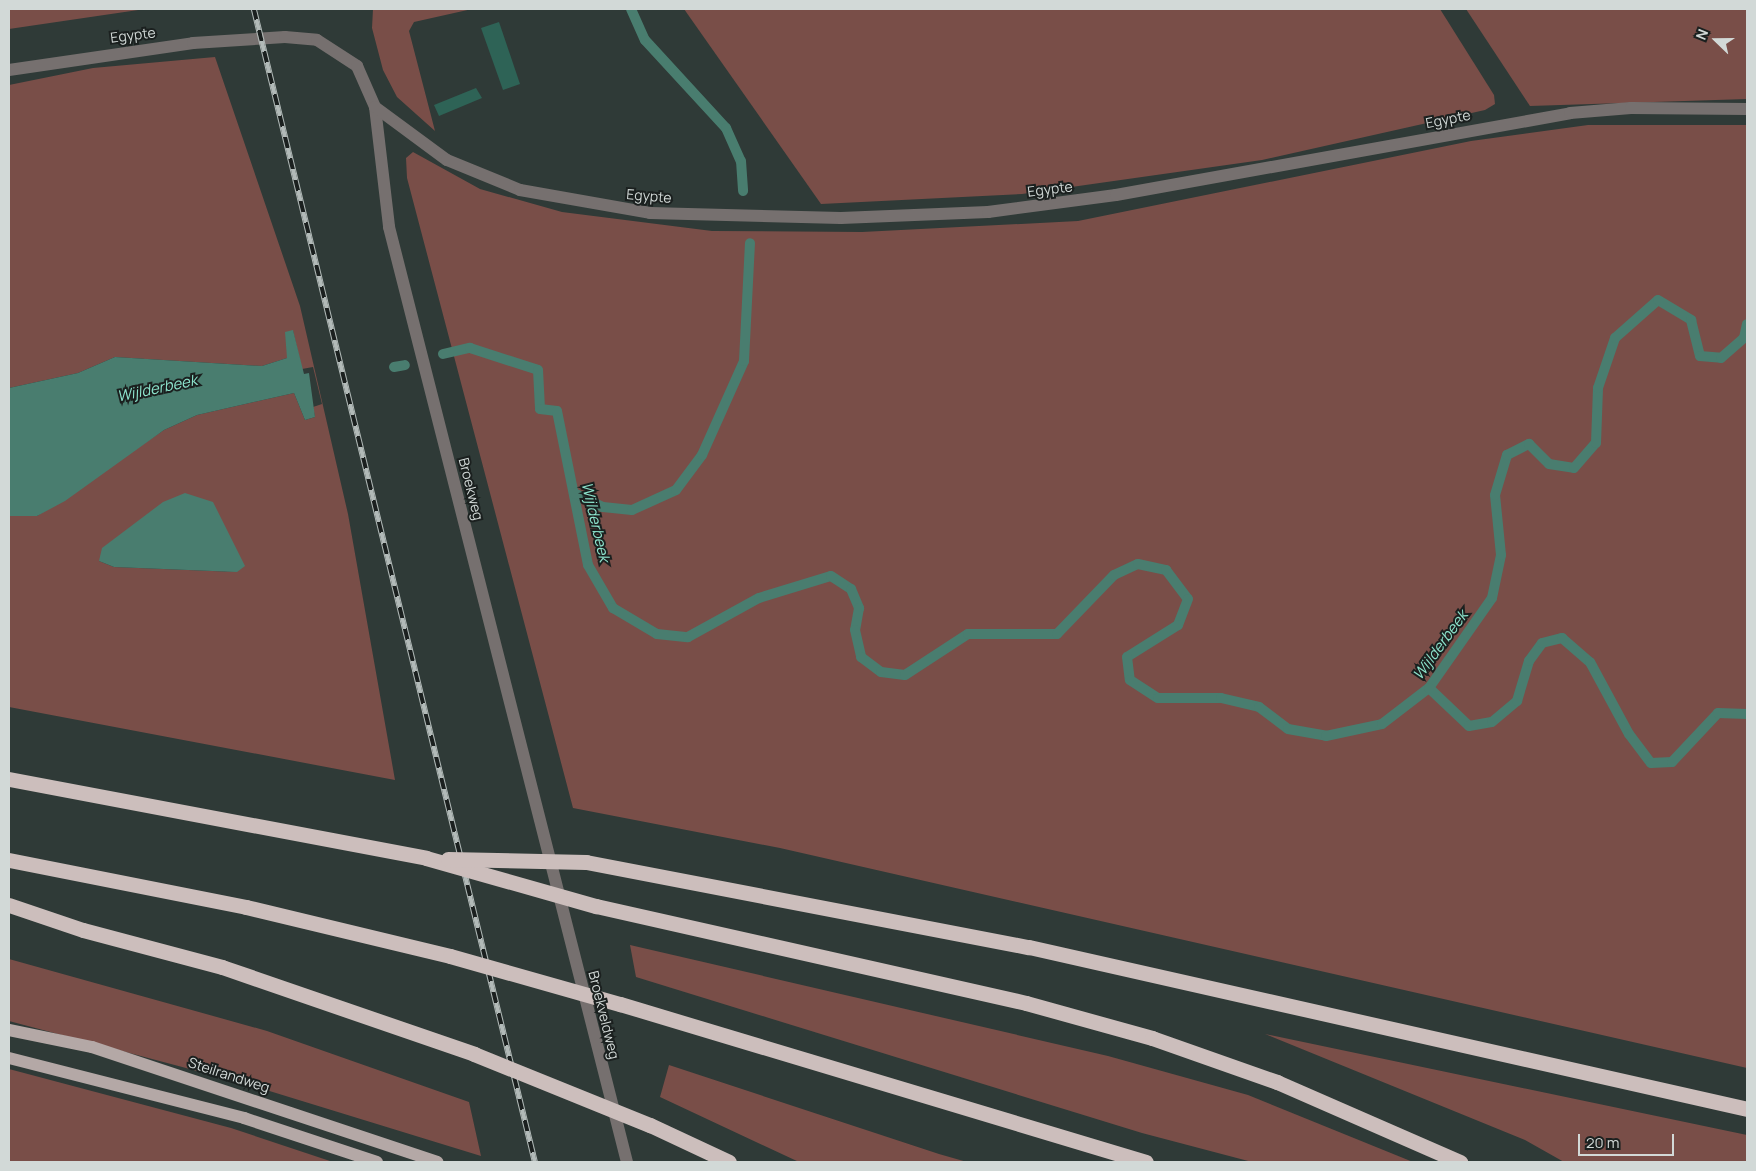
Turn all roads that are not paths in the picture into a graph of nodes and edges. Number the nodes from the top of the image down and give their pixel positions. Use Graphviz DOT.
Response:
graph roads {
  1 [pos="9,70"];
  2 [pos="375,107"];
  3 [pos="1747,109"];
  4 [pos="9,779"];
  5 [pos="426,858"];
  6 [pos="9,860"];
  7 [pos="553,876"];
  8 [pos="9,905"];
  9 [pos="9,1030"];
  10 [pos="9,1058"];
  11 [pos="1747,1109"];
  12 [pos="377,1162"];
  13 [pos="437,1162"];
  14 [pos="627,1162"];
  15 [pos="729,1162"];
  16 [pos="1146,1162"];
  17 [pos="1460,1162"];
  1 -- 2 [label="street, Egypte"];
  2 -- 3 [label="street, Egypte"];
  2 -- 7 [label="street, Broekweg"];
  4 -- 5 [label="highway"];
  5 -- 11 [label="highway, bridge"];
  5 -- 17 [label="highway, bridge"];
  6 -- 16 [label="highway, bridge"];
  7 -- 14 [label="street, Broekveldweg"];
  8 -- 15 [label="highway, bridge"];
  9 -- 13 [label="main road, Steilrandweg"];
  10 -- 12 [label="main road"];
}
